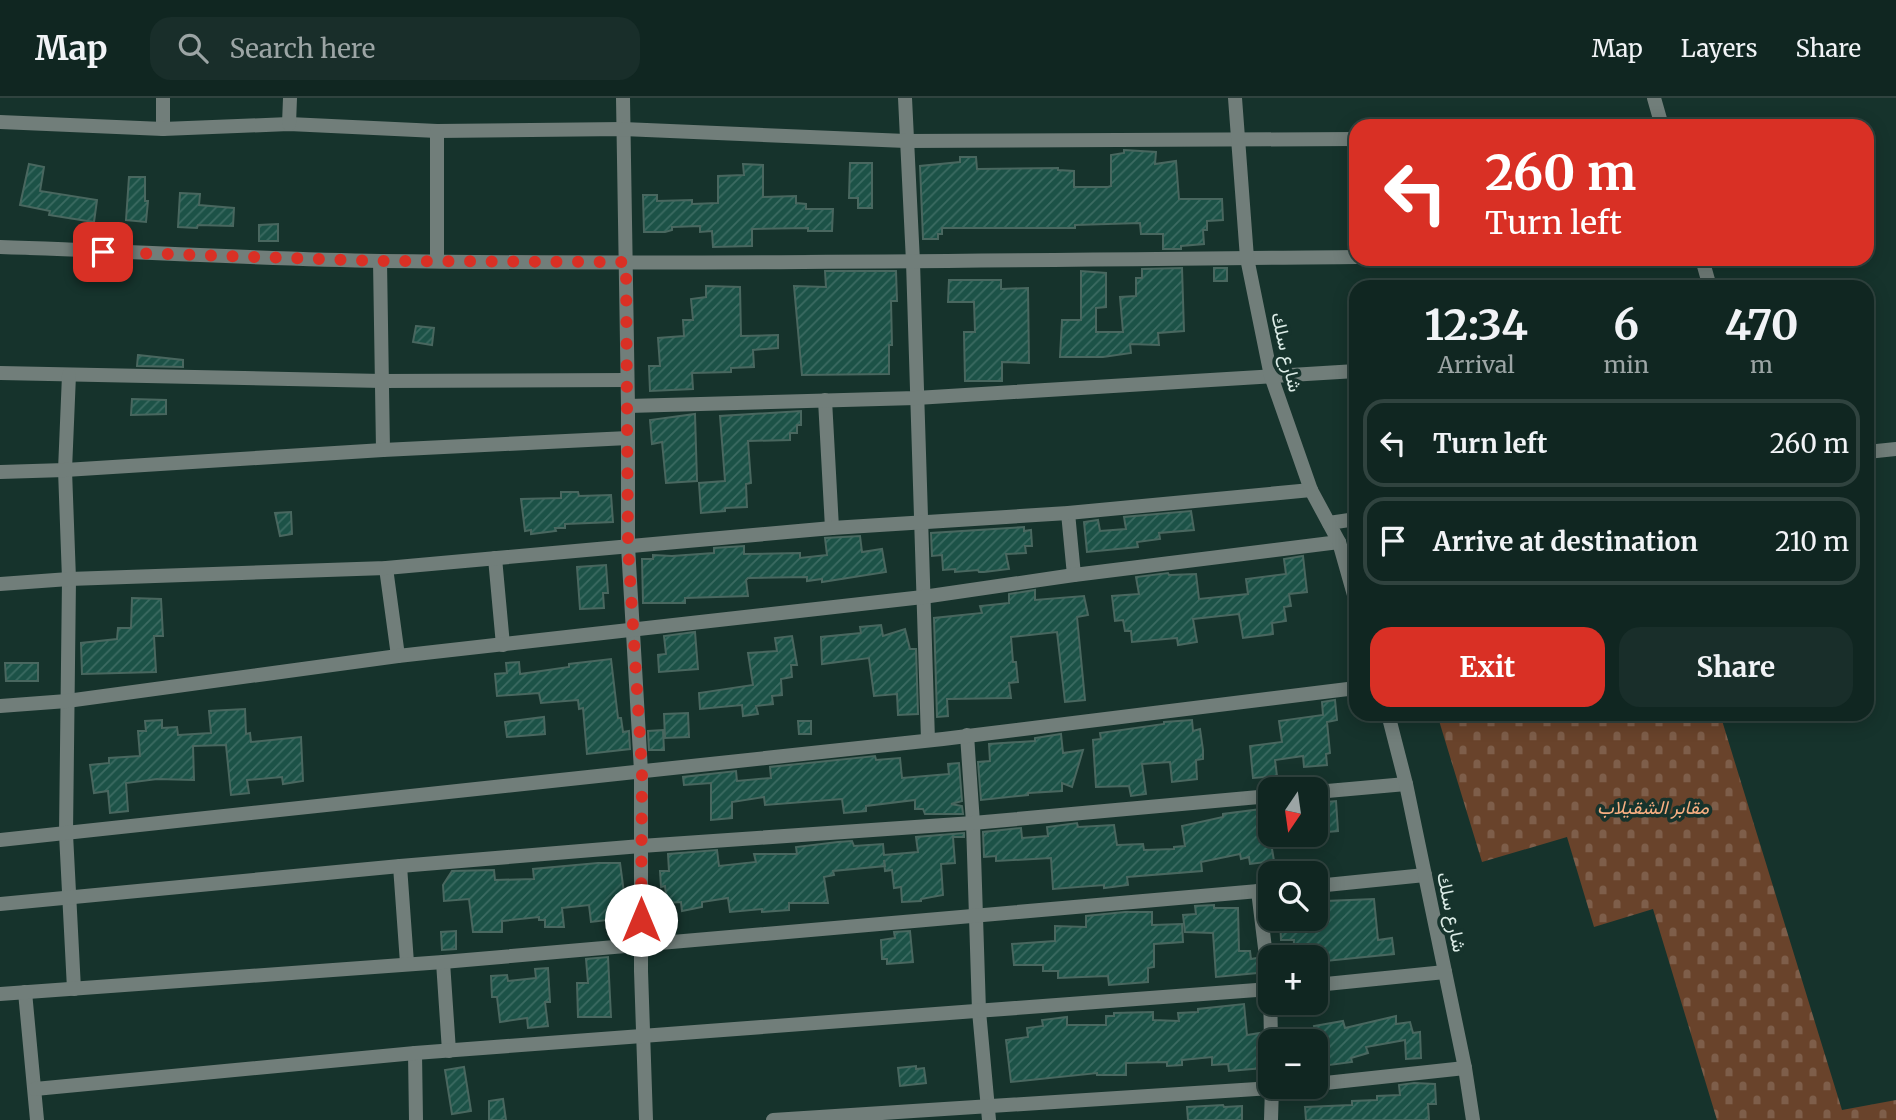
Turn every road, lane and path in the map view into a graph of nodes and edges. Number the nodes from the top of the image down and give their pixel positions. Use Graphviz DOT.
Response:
graph roads {
  1 [pos="163,98"];
  2 [pos="290,98"];
  3 [pos="623,98"];
  4 [pos="905,98"];
  5 [pos="1235,98"];
  6 [pos="1654,98"];
  7 [pos="1660,119"];
  8 [pos="0,122"];
  9 [pos="289,124"];
  10 [pos="163,129"];
  11 [pos="623,129"];
  12 [pos="438,131"];
  13 [pos="1349,139"];
  14 [pos="1239,140"];
  15 [pos="906,141"];
  16 [pos="0,247"];
  17 [pos="1349,257"];
  18 [pos="1247,258"];
  19 [pos="380,261"];
  20 [pos="437,261"];
  21 [pos="626,262"];
  22 [pos="913,262"];
  23 [pos="1349,371"];
  24 [pos="0,373"];
  25 [pos="69,375"];
  26 [pos="1271,376"];
  27 [pos="627,380"];
  28 [pos="382,382"];
  29 [pos="916,398"];
  30 [pos="825,400"];
  31 [pos="628,406"];
  32 [pos="628,438"];
  33 [pos="1896,449"];
  34 [pos="383,450"];
  35 [pos="1874,451"];
  36 [pos="65,470"];
  37 [pos="0,472"];
  38 [pos="1311,490"];
  39 [pos="1068,513"];
  40 [pos="1349,520"];
  41 [pos="922,523"];
  42 [pos="1329,523"];
  43 [pos="832,528"];
  44 [pos="1339,542"];
  45 [pos="628,546"];
  46 [pos="495,558"];
  47 [pos="386,568"];
  48 [pos="1074,575"];
  49 [pos="1349,577"];
  50 [pos="69,579"];
  51 [pos="0,584"];
  52 [pos="923,597"];
  53 [pos="632,628"];
  54 [pos="503,645"];
  55 [pos="398,656"];
  56 [pos="1349,689"];
  57 [pos="67,701"];
  58 [pos="0,706"];
  59 [pos="1390,721"];
  60 [pos="967,736"];
  61 [pos="928,740"];
  62 [pos="642,771"];
  63 [pos="1406,784"];
  64 [pos="1328,791"];
  65 [pos="1258,797"];
  66 [pos="973,823"];
  67 [pos="66,834"];
  68 [pos="0,839"];
  69 [pos="640,846"];
  70 [pos="400,866"];
  71 [pos="1425,875"];
  72 [pos="1328,885"];
  73 [pos="1258,891"];
  74 [pos="69,899"];
  75 [pos="0,904"];
  76 [pos="975,915"];
  77 [pos="642,944"];
  78 [pos="443,962"];
  79 [pos="407,963"];
  80 [pos="1445,972"];
  81 [pos="1328,984"];
  82 [pos="74,989"];
  83 [pos="1258,990"];
  84 [pos="25,992"];
  85 [pos="0,994"];
  86 [pos="979,1011"];
  87 [pos="642,1038"];
  88 [pos="449,1051"];
  89 [pos="415,1053"];
  90 [pos="1465,1068"];
  91 [pos="1328,1083"];
  92 [pos="35,1089"];
  93 [pos="1258,1089"];
  94 [pos="1272,1099"];
  95 [pos="989,1113"];
  96 [pos="802,1119"];
  97 [pos="37,1120"];
  98 [pos="415,1120"];
  99 [pos="646,1120"];
  100 [pos="774,1120"];
  101 [pos="1271,1120"];
  102 [pos="1473,1120"];
  1 -- 10 [label="street"];
  2 -- 9 [label="street"];
  3 -- 11 [label="street"];
  4 -- 15 [label="street"];
  5 -- 14 [label="street, شارع سلك"];
  6 -- 7 [label="street"];
  8 -- 10 [label="street"];
  9 -- 10 [label="street"];
  9 -- 12 [label="street"];
  11 -- 12 [label="street"];
  11 -- 15 [label="street"];
  11 -- 21 [label="street"];
  12 -- 20 [label="street"];
  13 -- 14 [label="street"];
  14 -- 15 [label="street"];
  14 -- 18 [label="street, شارع سلك"];
  15 -- 22 [label="street"];
  16 -- 19 [label="street"];
  17 -- 18 [label="street"];
  18 -- 22 [label="street"];
  18 -- 26 [label="street, شارع سلك"];
  19 -- 20 [label="street"];
  19 -- 28 [label="street"];
  20 -- 21 [label="street"];
  21 -- 22 [label="street"];
  21 -- 27 [label="street"];
  22 -- 29 [label="street"];
  23 -- 26 [label="street"];
  24 -- 25 [label="street"];
  25 -- 28 [label="street"];
  25 -- 36 [label="street"];
  26 -- 29 [label="street"];
  26 -- 38 [label="street, شارع سلك"];
  27 -- 28 [label="street"];
  27 -- 31 [label="street"];
  28 -- 34 [label="street"];
  29 -- 30 [label="street"];
  29 -- 41 [label="street"];
  30 -- 31 [label="street"];
  30 -- 43 [label="street"];
  31 -- 32 [label="street"];
  32 -- 34 [label="street"];
  32 -- 45 [label="street"];
  33 -- 35 [label="street"];
  34 -- 36 [label="street"];
  36 -- 37 [label="street"];
  36 -- 50 [label="street"];
  38 -- 39 [label="street"];
  38 -- 42 [label="street, شارع سلك"];
  39 -- 41 [label="street"];
  39 -- 48 [label="street"];
  40 -- 42 [label="street"];
  41 -- 43 [label="street"];
  41 -- 52 [label="street"];
  42 -- 44 [label="street, شارع سلك"];
  43 -- 45 [label="street"];
  44 -- 48 [label="street"];
  44 -- 49 [label="street, شارع سلك"];
  45 -- 46 [label="street"];
  45 -- 53 [label="street"];
  46 -- 47 [label="street"];
  46 -- 54 [label="street"];
  47 -- 50 [label="street"];
  47 -- 55 [label="street"];
  48 -- 52 [label="street"];
  50 -- 51 [label="street"];
  50 -- 57 [label="street"];
  52 -- 53 [label="street"];
  52 -- 61 [label="street"];
  53 -- 54 [label="street"];
  53 -- 62 [label="street"];
  54 -- 55 [label="street"];
  55 -- 57 [label="street"];
  56 -- 60 [label="street"];
  57 -- 58 [label="street"];
  57 -- 67 [label="street"];
  59 -- 63 [label="street, شارع سلك"];
  60 -- 61 [label="street"];
  60 -- 66 [label="street"];
  61 -- 62 [label="street"];
  62 -- 67 [label="street"];
  62 -- 69 [label="street"];
  63 -- 64 [label="street"];
  63 -- 71 [label="street, شارع سلك"];
  65 -- 66 [label="street"];
  66 -- 69 [label="street"];
  66 -- 76 [label="street"];
  67 -- 68 [label="street"];
  67 -- 74 [label="street"];
  69 -- 70 [label="street"];
  69 -- 77 [label="street"];
  70 -- 74 [label="street"];
  70 -- 79 [label="street"];
  71 -- 72 [label="street"];
  71 -- 80 [label="street, شارع سلك"];
  73 -- 76 [label="street"];
  74 -- 75 [label="street"];
  74 -- 82 [label="street"];
  76 -- 77 [label="street"];
  76 -- 86 [label="street"];
  77 -- 78 [label="street"];
  77 -- 87 [label="street"];
  78 -- 79 [label="street"];
  78 -- 88 [label="street"];
  79 -- 82 [label="street"];
  80 -- 81 [label="street"];
  80 -- 90 [label="street, شارع سلك"];
  82 -- 84 [label="street"];
  83 -- 86 [label="street"];
  84 -- 85 [label="street"];
  84 -- 92 [label="street"];
  86 -- 87 [label="street"];
  86 -- 95 [label="street"];
  87 -- 88 [label="street"];
  87 -- 99 [label="street"];
  88 -- 89 [label="street"];
  89 -- 92 [label="street"];
  89 -- 98 [label="street"];
  90 -- 91 [label="street"];
  90 -- 102 [label="street, شارع سلك"];
  92 -- 97 [label="street"];
  93 -- 95 [label="street"];
  94 -- 101 [label="street"];
  95 -- 96 [label="street"];
  96 -- 100 [label="street"];
}
